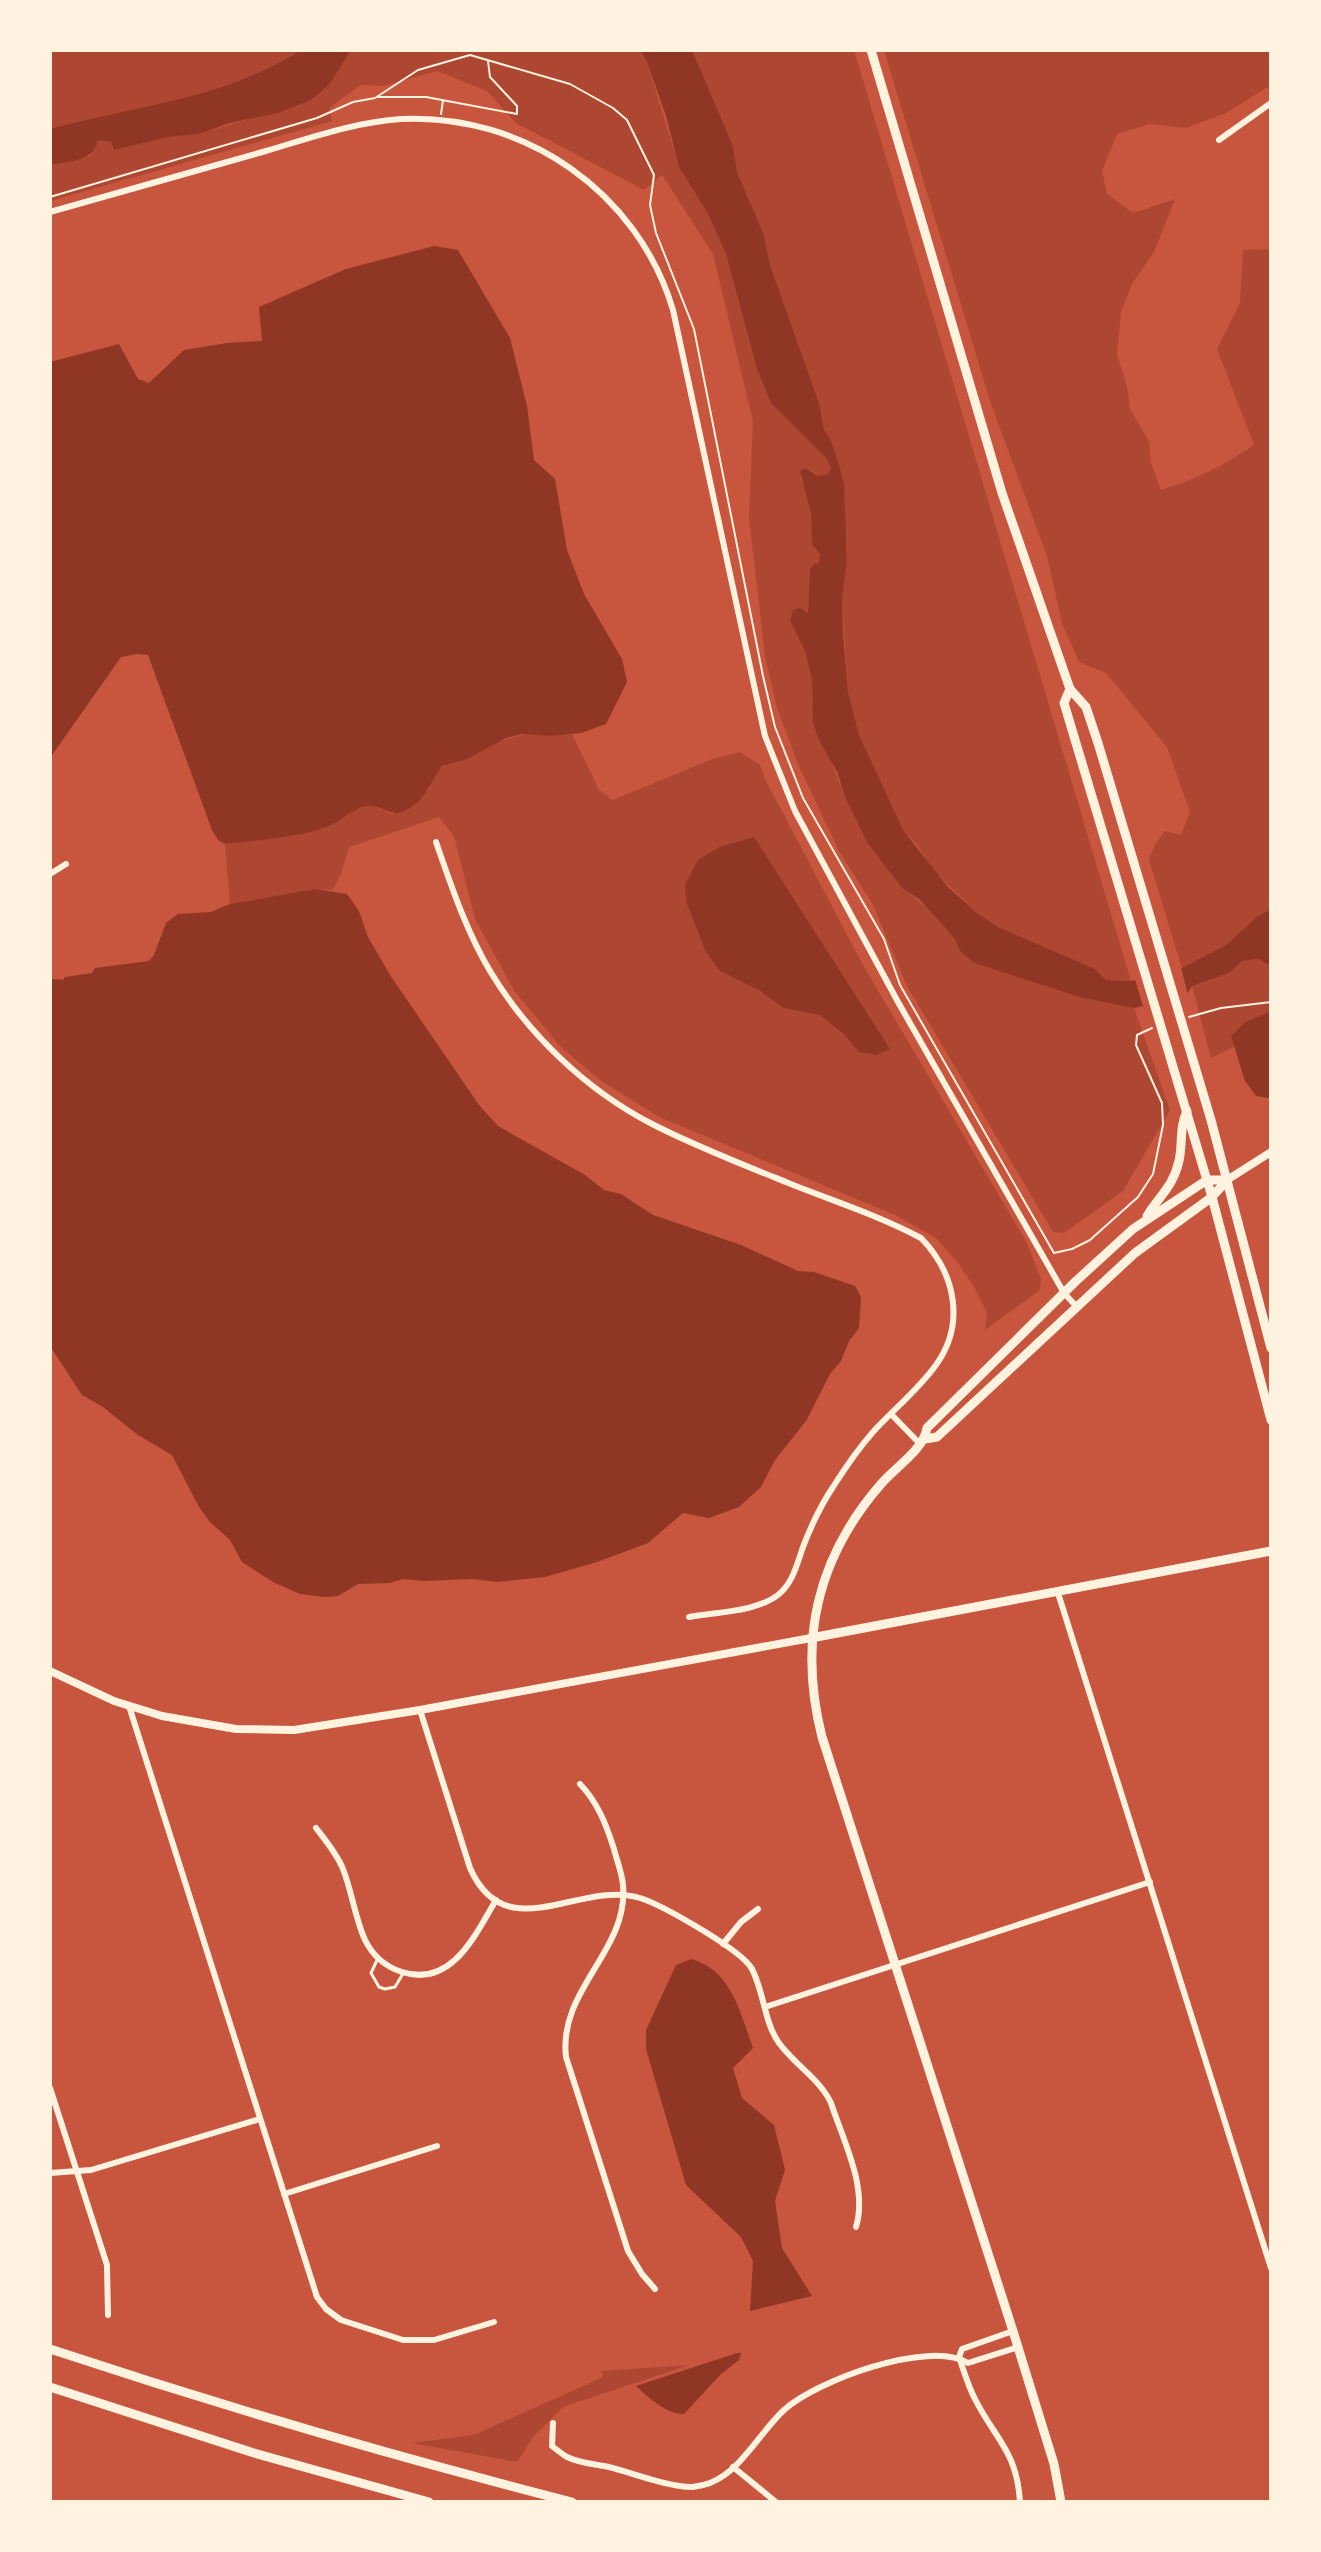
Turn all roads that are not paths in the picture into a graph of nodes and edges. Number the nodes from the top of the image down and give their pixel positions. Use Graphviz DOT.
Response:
graph roads {
  1 [pos="871,50"];
  2 [pos="1271,103"];
  3 [pos="1219,140"];
  4 [pos="50,212"];
  5 [pos="1070,689"];
  6 [pos="436,842"];
  7 [pos="66,864"];
  8 [pos="50,874"];
  9 [pos="1187,1111"];
  10 [pos="1271,1152"];
  11 [pos="1207,1180"];
  12 [pos="1227,1180"];
  13 [pos="1212,1197"];
  14 [pos="1146,1218"];
  15 [pos="1064,1293"];
  16 [pos="1077,1307"];
  17 [pos="1271,1348"];
  18 [pos="891,1414"];
  19 [pos="1271,1420"];
  20 [pos="922,1442"];
  21 [pos="1271,1551"];
  22 [pos="1058,1593"];
  23 [pos="689,1617"];
  24 [pos="811,1638"];
  25 [pos="50,1671"];
  26 [pos="129,1706"];
  27 [pos="420,1710"];
  28 [pos="580,1784"];
  29 [pos="316,1828"];
  30 [pos="1150,1882"];
  31 [pos="624,1894"];
  32 [pos="496,1900"];
  33 [pos="758,1909"];
  34 [pos="723,1944"];
  35 [pos="378,1958"];
  36 [pos="895,1963"];
  37 [pos="404,1972"];
  38 [pos="765,2007"];
  39 [pos="50,2088"];
  40 [pos="260,2119"];
  41 [pos="437,2146"];
  42 [pos="50,2173"];
  43 [pos="76,2173"];
  44 [pos="284,2194"];
  45 [pos="856,2227"];
  46 [pos="1271,2268"];
  47 [pos="655,2289"];
  48 [pos="108,2315"];
  49 [pos="494,2322"];
  50 [pos="1013,2331"];
  51 [pos="1018,2347"];
  52 [pos="50,2349"];
  53 [pos="959,2357"];
  54 [pos="50,2387"];
  55 [pos="553,2423"];
  56 [pos="733,2467"];
  57 [pos="429,2502"];
  58 [pos="572,2502"];
  59 [pos="776,2502"];
  60 [pos="1020,2502"];
  61 [pos="1061,2502"];
  1 -- 5 [label="main road"];
  2 -- 3 [label="street"];
  4 -- 15 [label="street"];
  5 -- 9 [label="main road"];
  5 -- 12 [label="main road"];
  6 -- 18 [label="street"];
  7 -- 8 [label="street"];
  9 -- 11 [label="main road"];
  9 -- 14 [label="main road"];
  10 -- 12 [label="main road"];
  11 -- 12 [label="main road"];
  11 -- 13 [label="main road"];
  11 -- 14 [label="main road"];
  12 -- 13 [label="main road"];
  12 -- 17 [label="main road"];
  13 -- 16 [label="main road"];
  13 -- 19 [label="main road"];
  14 -- 15 [label="main road"];
  15 -- 16 [label="street"];
  15 -- 20 [label="main road"];
  16 -- 20 [label="main road"];
  18 -- 20 [label="street"];
  18 -- 23 [label="street"];
  20 -- 24 [label="main road"];
  21 -- 22 [label="main road"];
  22 -- 24 [label="main road"];
  22 -- 30 [label="street"];
  24 -- 27 [label="main road"];
  24 -- 36 [label="main road"];
  25 -- 26 [label="main road"];
  26 -- 27 [label="main road"];
  26 -- 40 [label="street"];
  27 -- 32 [label="street"];
  28 -- 31 [label="street"];
  29 -- 35 [label="street"];
  30 -- 36 [label="street"];
  30 -- 46 [label="street"];
  31 -- 32 [label="street"];
  31 -- 34 [label="street"];
  31 -- 47 [label="street"];
  32 -- 37 [label="street"];
  33 -- 34 [label="street"];
  34 -- 38 [label="street"];
  35 -- 37 [label="street"];
  35 -- 37 [label="lane"];
  36 -- 38 [label="street"];
  36 -- 50 [label="main road"];
  38 -- 45 [label="street"];
  39 -- 43 [label="street"];
  40 -- 43 [label="street"];
  40 -- 44 [label="street"];
  41 -- 44 [label="street"];
  42 -- 43 [label="street"];
  43 -- 48 [label="street"];
  44 -- 49 [label="street"];
  50 -- 51 [label="main road"];
  50 -- 53 [label="street"];
  51 -- 53 [label="street"];
  51 -- 61 [label="main road"];
  52 -- 58 [label="main road"];
  53 -- 56 [label="street"];
  53 -- 60 [label="street"];
  54 -- 57 [label="main road"];
  55 -- 56 [label="street"];
  56 -- 59 [label="street"];
}
